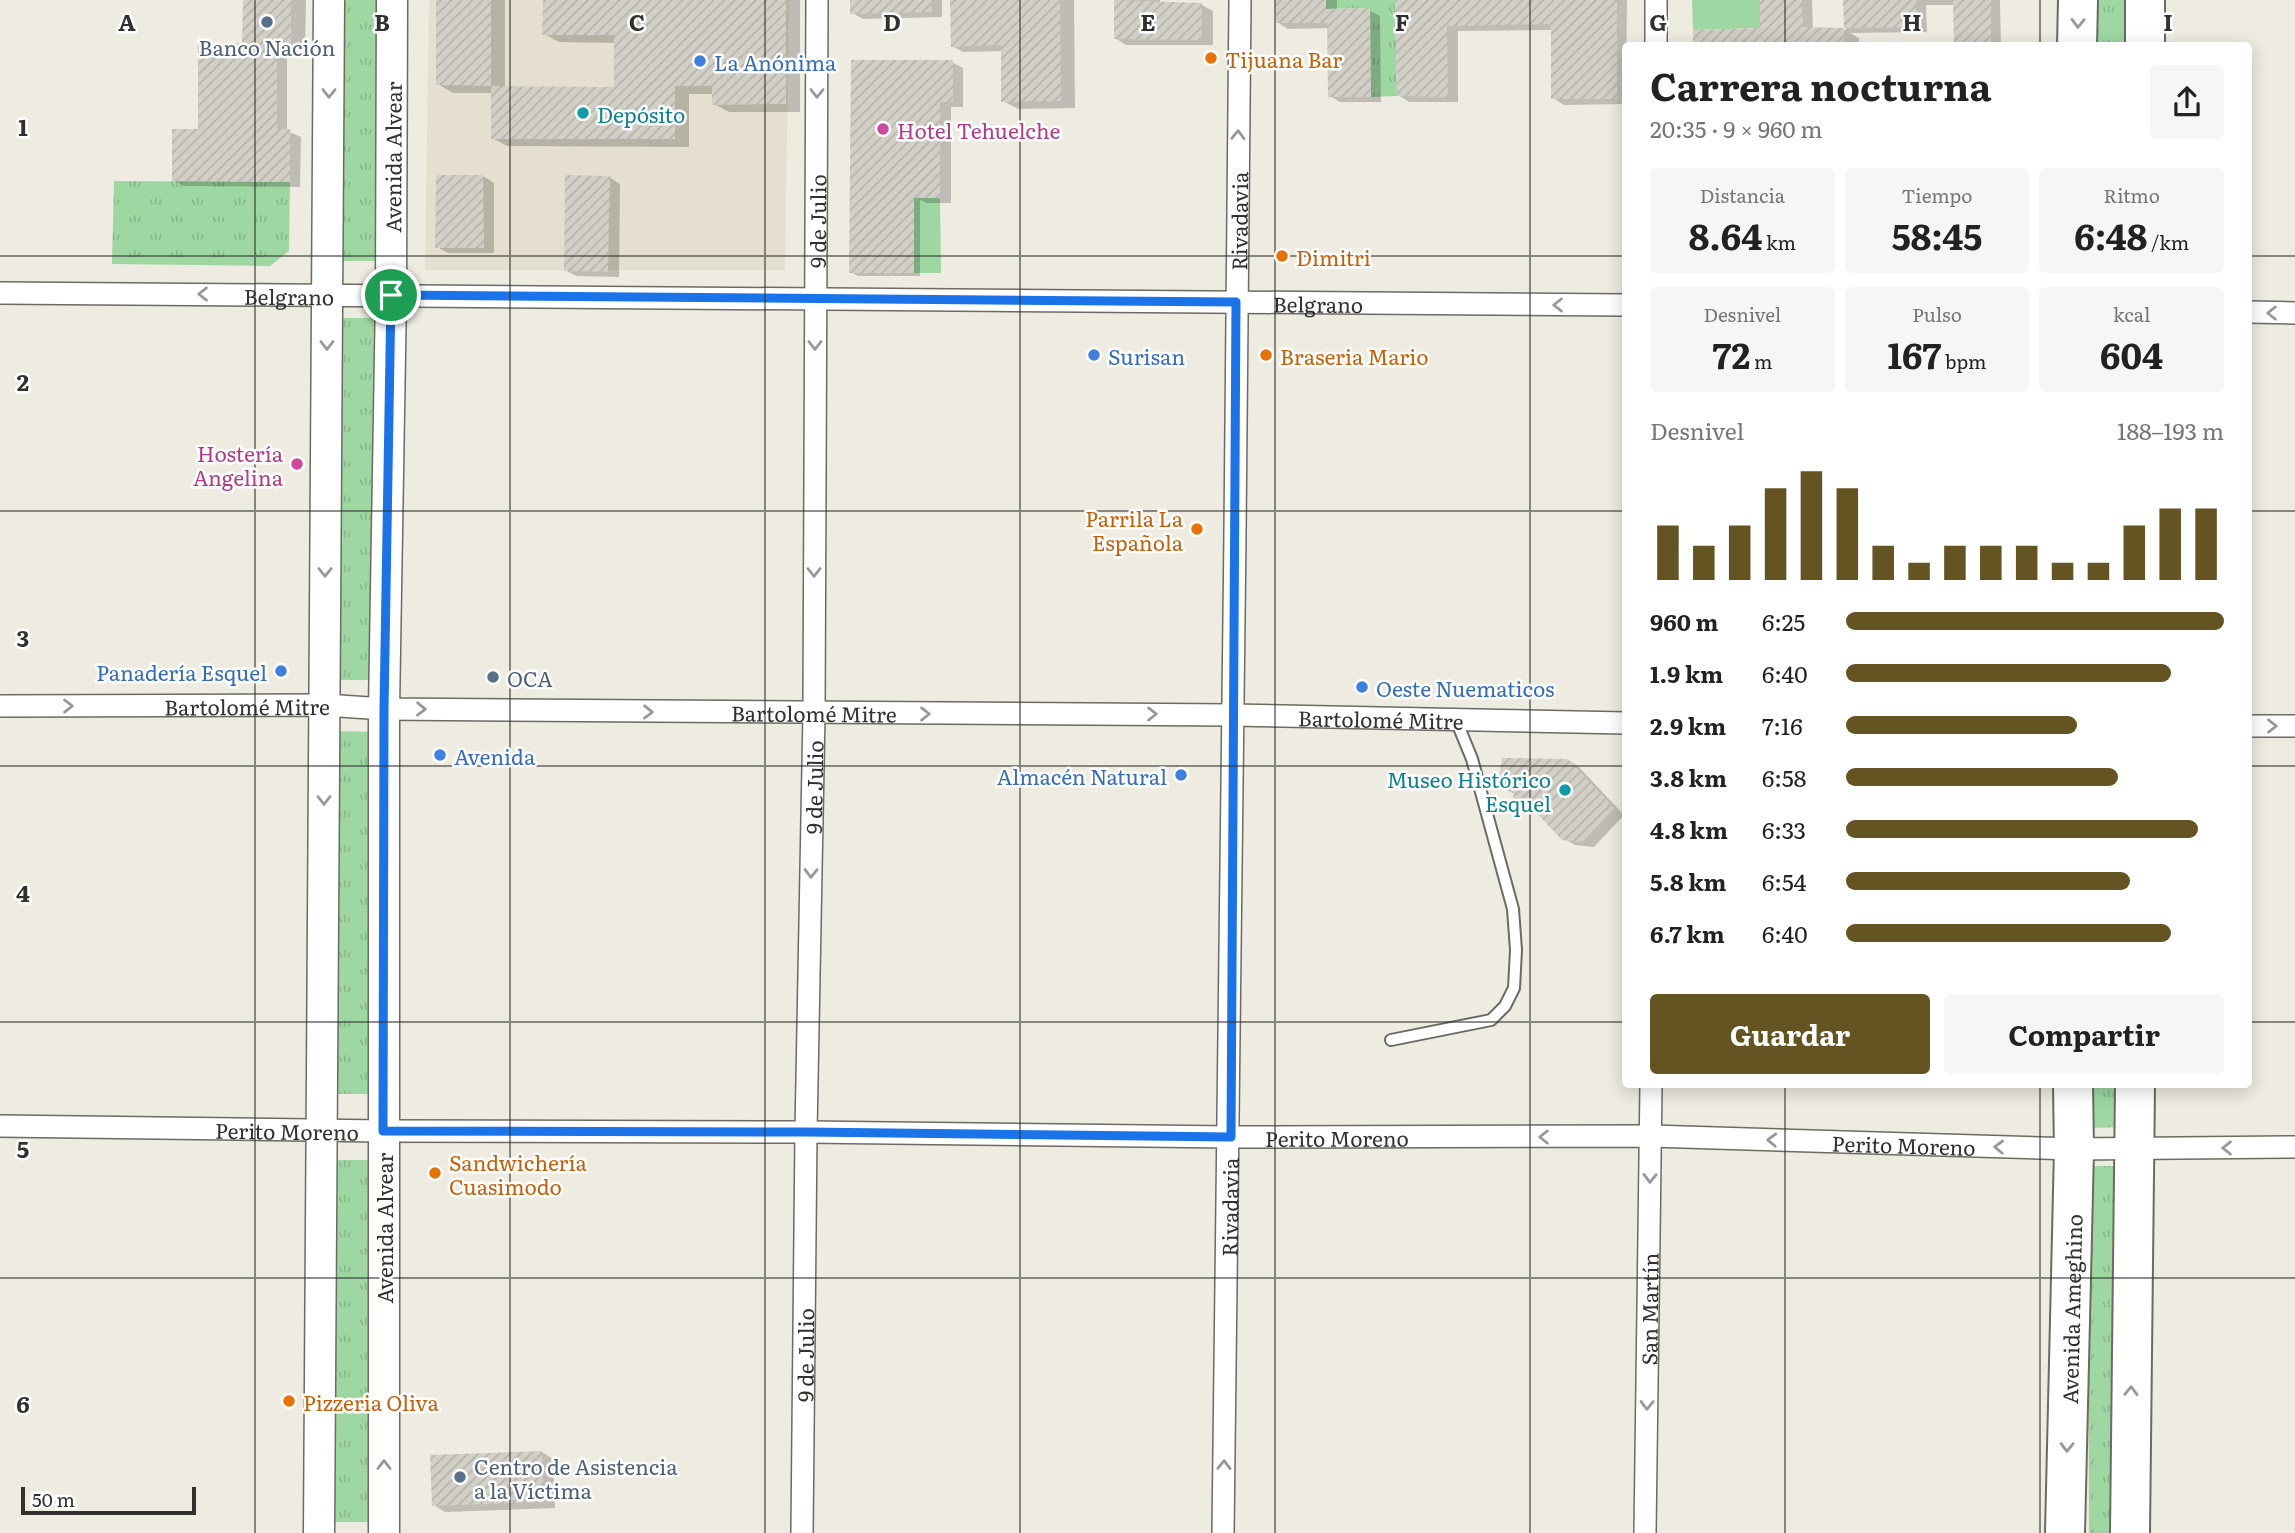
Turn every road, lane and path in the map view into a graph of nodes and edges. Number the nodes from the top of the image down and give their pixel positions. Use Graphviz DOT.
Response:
graph roads {
  1 [pos="329,0"];
  2 [pos="392,0"];
  3 [pos="817,0"];
  4 [pos="1240,0"];
  5 [pos="1656,0"];
  6 [pos="2078,0"];
  7 [pos="2145,0"];
  8 [pos="1656,42"];
  9 [pos="2077,42"];
  10 [pos="2145,42"];
  11 [pos="0,293"];
  12 [pos="327,295"];
  13 [pos="391,295"];
  14 [pos="815,300"];
  15 [pos="1236,302"];
  16 [pos="1622,305"];
  17 [pos="2252,313"];
  18 [pos="2295,313"];
  19 [pos="325,705"];
  20 [pos="0,706"];
  21 [pos="384,709"];
  22 [pos="814,713"];
  23 [pos="1232,715"];
  24 [pos="1456,720"];
  25 [pos="1622,723"];
  26 [pos="2252,726"];
  27 [pos="2295,726"];
  28 [pos="1391,1040"];
  29 [pos="1651,1088"];
  30 [pos="2073,1088"];
  31 [pos="2135,1088"];
  32 [pos="0,1126"];
  33 [pos="323,1130"];
  34 [pos="383,1131"];
  35 [pos="806,1132"];
  36 [pos="1651,1136"];
  37 [pos="1231,1137"];
  38 [pos="2295,1147"];
  39 [pos="2134,1148"];
  40 [pos="2074,1149"];
  41 [pos="319,1533"];
  42 [pos="384,1533"];
  43 [pos="802,1533"];
  44 [pos="1223,1533"];
  45 [pos="1645,1533"];
  46 [pos="2065,1533"];
  47 [pos="2130,1533"];
  1 -- 12 [label="main road, one-way"];
  2 -- 13 [label="main road, Avenida Alvear"];
  3 -- 14 [label="street, 9 de Julio, one-way"];
  15 -- 4 [label="street, Rivadavia, one-way"];
  5 -- 8 [label="street"];
  6 -- 9 [label="highway, one-way"];
  7 -- 10 [label="highway"];
  12 -- 11 [label="street, Belgrano, one-way"];
  12 -- 13 [label="street, Belgrano"];
  12 -- 19 [label="main road, one-way"];
  13 -- 14 [label="street, Belgrano"];
  13 -- 21 [label="main road, Avenida Alvear"];
  14 -- 15 [label="street, Belgrano"];
  14 -- 22 [label="street, 9 de Julio, one-way"];
  16 -- 15 [label="street, Belgrano, one-way"];
  15 -- 23 [label="street, Rivadavia"];
  18 -- 17 [label="street, one-way"];
  20 -- 19 [label="street, Bartolomé Mitre, one-way"];
  19 -- 21 [label="street, Bartolomé Mitre"];
  19 -- 33 [label="main road, one-way"];
  21 -- 22 [label="street, Bartolomé Mitre, one-way"];
  21 -- 34 [label="main road, Avenida Alvear"];
  22 -- 23 [label="street, Bartolomé Mitre, one-way"];
  22 -- 35 [label="street, 9 de Julio, one-way"];
  23 -- 24 [label="street, Bartolomé Mitre"];
  23 -- 37 [label="street, Rivadavia"];
  24 -- 25 [label="street, Bartolomé Mitre"];
  24 -- 28 [label="lane"];
  26 -- 27 [label="street, one-way"];
  29 -- 36 [label="street, San Martín"];
  30 -- 40 [label="highway, Avenida Ameghino"];
  31 -- 39 [label="highway"];
  32 -- 33 [label="street, Perito Moreno"];
  33 -- 34 [label="street, Perito Moreno"];
  33 -- 41 [label="main road"];
  34 -- 35 [label="street, Perito Moreno"];
  42 -- 34 [label="main road, Avenida Alvear, one-way"];
  35 -- 37 [label="street, Perito Moreno"];
  35 -- 43 [label="street, 9 de Julio"];
  36 -- 37 [label="street, Perito Moreno, one-way"];
  40 -- 36 [label="street, Perito Moreno, one-way"];
  36 -- 45 [label="street, San Martín, one-way"];
  44 -- 37 [label="street, Rivadavia, one-way"];
  38 -- 39 [label="street, Perito Moreno, one-way"];
  39 -- 40 [label="street, Perito Moreno"];
  47 -- 39 [label="highway, one-way"];
  40 -- 46 [label="highway, Avenida Ameghino, one-way"];
}
